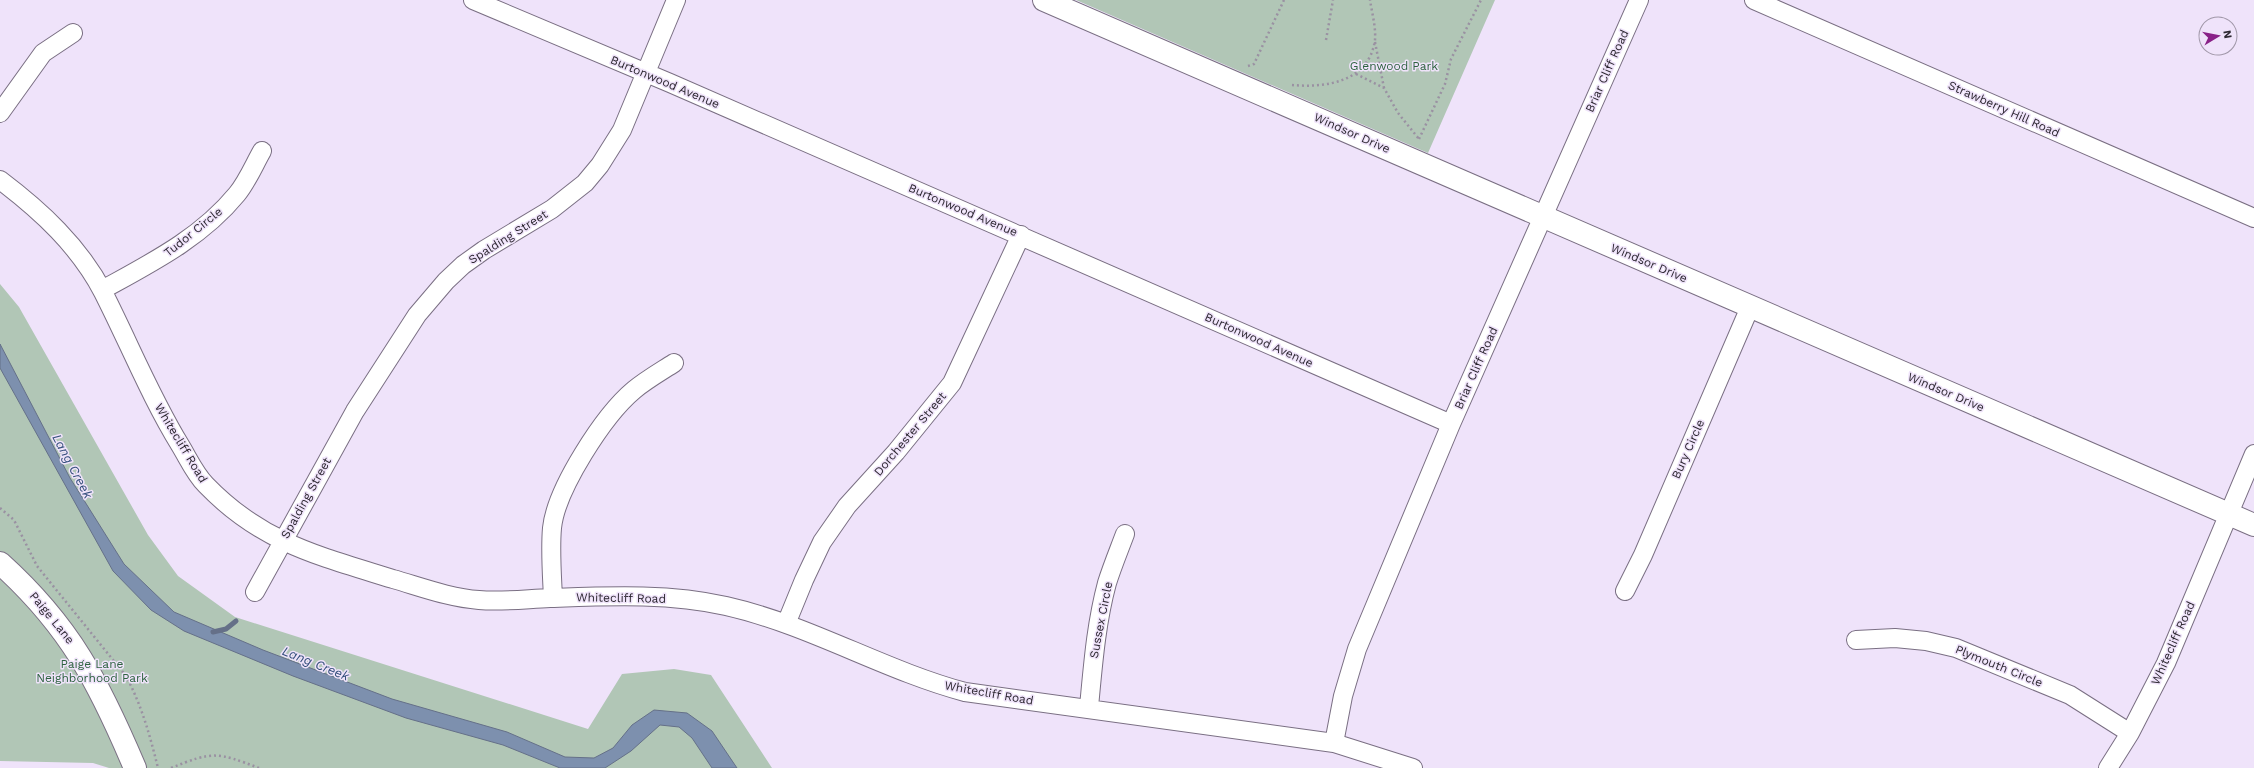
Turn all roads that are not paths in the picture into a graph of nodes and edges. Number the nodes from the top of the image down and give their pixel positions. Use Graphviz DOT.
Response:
graph roads {
  1 [pos="473,0"];
  2 [pos="676,0"];
  3 [pos="1044,0"];
  4 [pos="1639,0"];
  5 [pos="1754,0"];
  6 [pos="74,33"];
  7 [pos="644,74"];
  8 [pos="0,114"];
  9 [pos="262,151"];
  10 [pos="0,180"];
  11 [pos="1543,217"];
  12 [pos="2254,218"];
  13 [pos="1021,235"];
  14 [pos="102,290"];
  15 [pos="1750,306"];
  16 [pos="674,363"];
  17 [pos="1451,424"];
  18 [pos="2254,454"];
  19 [pos="2228,513"];
  20 [pos="2254,525"];
  21 [pos="1125,534"];
  22 [pos="282,541"];
  23 [pos="0,563"];
  24 [pos="1625,591"];
  25 [pos="255,592"];
  26 [pos="553,598"];
  27 [pos="786,624"];
  28 [pos="1856,640"];
  29 [pos="1089,708"];
  30 [pos="2130,733"];
  31 [pos="1334,743"];
  32 [pos="134,768"];
  33 [pos="1413,768"];
  34 [pos="2108,768"];
  1 -- 7 [label="street, Burtonwood Avenue"];
  2 -- 7 [label="street, Spalding Street"];
  3 -- 11 [label="street, Windsor Drive"];
  4 -- 11 [label="street, Briar Cliff Road"];
  5 -- 12 [label="street, Strawberry Hill Road"];
  6 -- 8 [label="street"];
  7 -- 13 [label="street, Burtonwood Avenue"];
  7 -- 22 [label="street, Spalding Street"];
  9 -- 14 [label="street, Tudor Circle"];
  10 -- 14 [label="street, Whitecliff Road"];
  11 -- 15 [label="street, Windsor Drive"];
  11 -- 17 [label="street, Briar Cliff Road"];
  13 -- 17 [label="street, Burtonwood Avenue"];
  13 -- 27 [label="street, Dorchester Street"];
  14 -- 22 [label="street, Whitecliff Road"];
  15 -- 19 [label="street, Windsor Drive"];
  15 -- 24 [label="street, Bury Circle"];
  16 -- 26 [label="street"];
  17 -- 31 [label="street, Briar Cliff Road"];
  18 -- 19 [label="street"];
  19 -- 20 [label="street, Windsor Drive"];
  19 -- 30 [label="street, Whitecliff Road"];
  21 -- 29 [label="street, Sussex Circle"];
  22 -- 25 [label="street, Spalding Street"];
  22 -- 26 [label="street, Whitecliff Road"];
  23 -- 32 [label="street, Paige Lane"];
  26 -- 27 [label="street, Whitecliff Road"];
  27 -- 29 [label="street, Whitecliff Road"];
  28 -- 30 [label="street, Plymouth Circle"];
  29 -- 31 [label="street, Whitecliff Road"];
  30 -- 34 [label="street, Whitecliff Road"];
  31 -- 33 [label="street, Whitecliff Road"];
}
